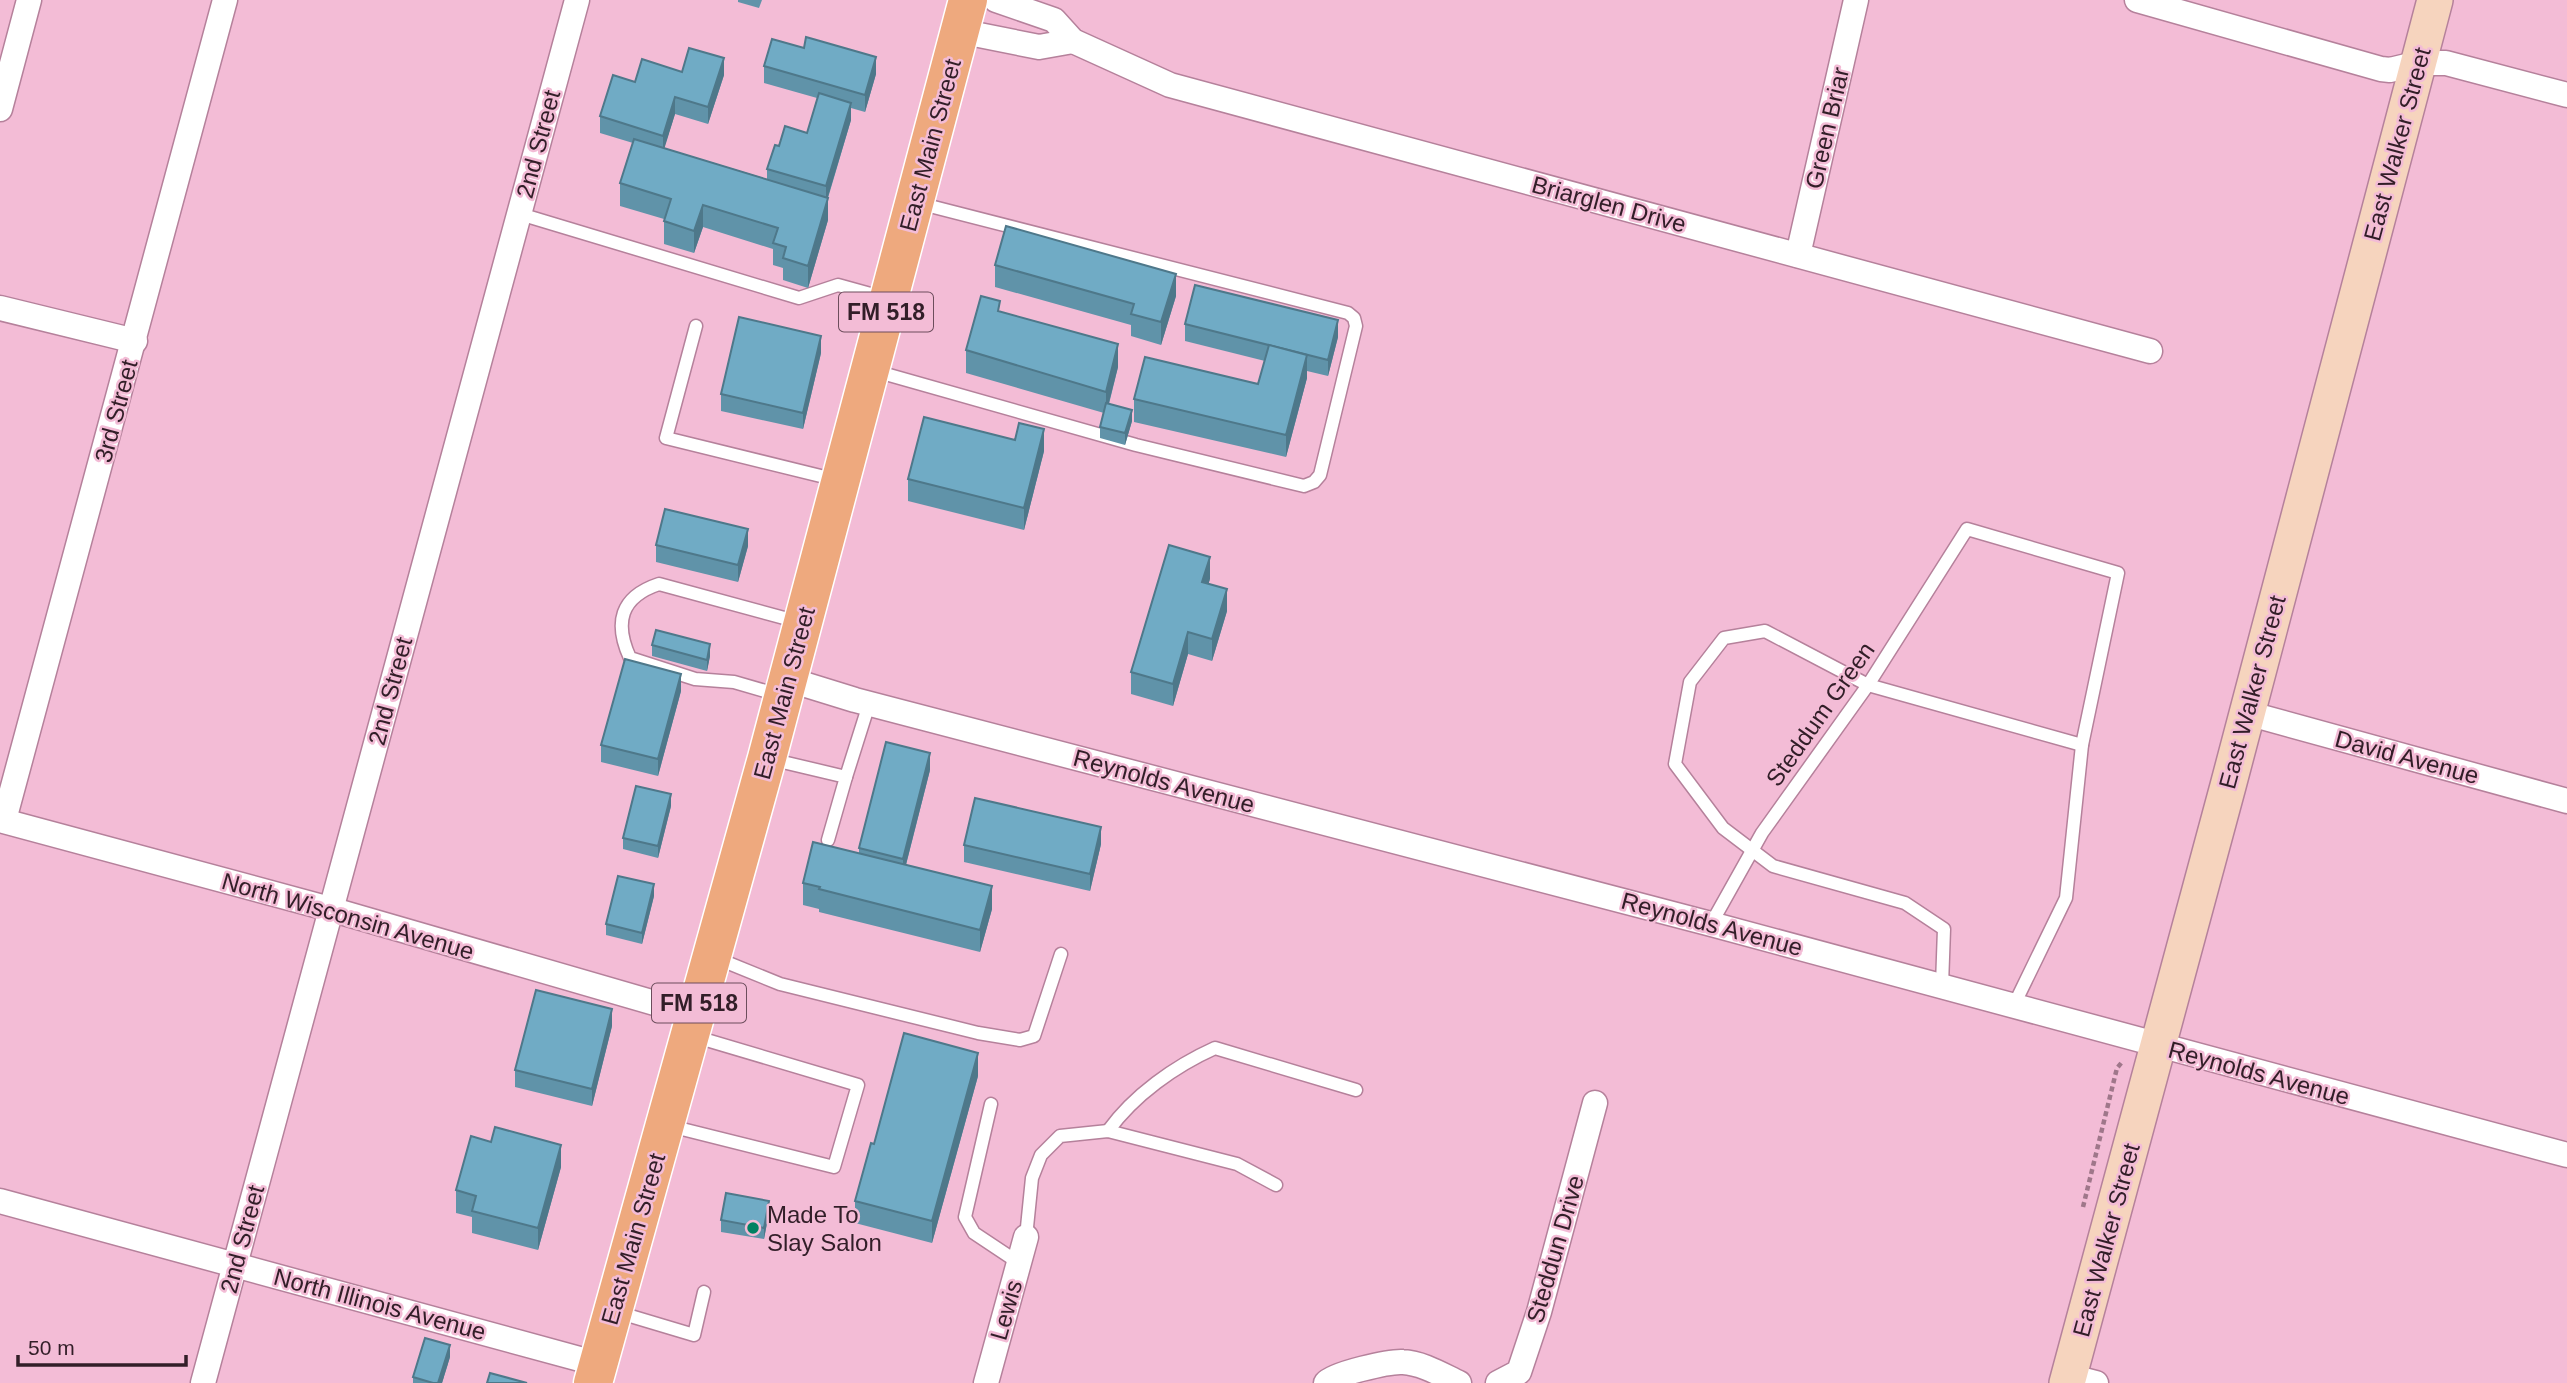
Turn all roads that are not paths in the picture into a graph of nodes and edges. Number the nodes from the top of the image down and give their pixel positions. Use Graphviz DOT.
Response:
graph roads {
  1 [pos="29,0"];
  2 [pos="225,0"];
  3 [pos="577,0"];
  4 [pos="996,0"];
  5 [pos="1856,0"];
  6 [pos="2137,0"];
  7 [pos="2435,0"];
  8 [pos="964,15"];
  9 [pos="1073,41"];
  10 [pos="2419,63"];
  11 [pos="2567,95"];
  12 [pos="0,109"];
  13 [pos="915,202"];
  14 [pos="520,214"];
  15 [pos="1798,255"];
  16 [pos="890,299"];
  17 [pos="0,308"];
  18 [pos="696,326"];
  19 [pos="135,341"];
  20 [pos="2150,351"];
  21 [pos="871,370"];
  22 [pos="841,481"];
  23 [pos="803,623"];
  24 [pos="1868,685"];
  25 [pos="785,688"];
  26 [pos="862,702"];
  27 [pos="2247,713"];
  28 [pos="2082,745"];
  29 [pos="767,758"];
  30 [pos="846,777"];
  31 [pos="2567,801"];
  32 [pos="2,820"];
  33 [pos="828,840"];
  34 [pos="1752,850"];
  35 [pos="330,909"];
  36 [pos="1711,923"];
  37 [pos="1061,954"];
  38 [pos="712,956"];
  39 [pos="1942,985"];
  40 [pos="2014,1005"];
  41 [pos="693,1025"];
  42 [pos="2158,1045"];
  43 [pos="1356,1090"];
  44 [pos="1595,1103"];
  45 [pos="991,1104"];
  46 [pos="666,1125"];
  47 [pos="1108,1131"];
  48 [pos="2567,1155"];
  49 [pos="1276,1185"];
  50 [pos="0,1201"];
  51 [pos="1026,1237"];
  52 [pos="1019,1263"];
  53 [pos="235,1265"];
  54 [pos="704,1292"];
  55 [pos="613,1311"];
  56 [pos="595,1373"];
  57 [pos="2077,1381"];
  58 [pos="203,1383"];
  59 [pos="986,1383"];
  60 [pos="1326,1383"];
  61 [pos="1459,1383"];
  62 [pos="1498,1383"];
  1 -- 12 [label="street"];
  2 -- 19 [label="street, 3rd Street"];
  3 -- 14 [label="street, 2nd Street"];
  4 -- 9 [label="street, Briarglen Drive"];
  5 -- 15 [label="street, Green Briar"];
  6 -- 10 [label="street"];
  7 -- 10 [label="street, East Walker Street"];
  8 -- 9 [label="street"];
  8 -- 13 [label="main road, East Main Street / FM 518"];
  9 -- 15 [label="street, Briarglen Drive"];
  10 -- 11 [label="street"];
  10 -- 27 [label="street, East Walker Street"];
  13 -- 16 [label="main road, East Main Street / FM 518"];
  13 -- 21 [label="lane"];
  14 -- 16 [label="lane"];
  14 -- 35 [label="street, 2nd Street"];
  15 -- 20 [label="street, Briarglen Drive"];
  16 -- 21 [label="main road, East Main Street / FM 518"];
  17 -- 19 [label="street"];
  18 -- 22 [label="lane"];
  19 -- 32 [label="street, 3rd Street"];
  21 -- 22 [label="main road, East Main Street / FM 518"];
  22 -- 23 [label="main road, East Main Street / FM 518"];
  23 -- 25 [label="main road, East Main Street / FM 518"];
  23 -- 25 [label="lane"];
  24 -- 28 [label="lane"];
  24 -- 28 [label="lane, Steddum Green"];
  24 -- 34 [label="lane, Steddum Green"];
  24 -- 34 [label="lane"];
  25 -- 26 [label="street, Reynolds Avenue"];
  25 -- 29 [label="main road, East Main Street / FM 518"];
  26 -- 30 [label="lane"];
  26 -- 36 [label="street, Reynolds Avenue"];
  27 -- 31 [label="street, David Avenue"];
  27 -- 42 [label="street, East Walker Street"];
  28 -- 40 [label="lane"];
  29 -- 30 [label="lane"];
  29 -- 38 [label="main road, East Main Street / FM 518"];
  30 -- 33 [label="lane"];
  32 -- 35 [label="street, North Wisconsin Avenue"];
  34 -- 36 [label="lane, Steddum Green"];
  34 -- 39 [label="lane"];
  35 -- 41 [label="street, North Wisconsin Avenue"];
  35 -- 53 [label="street, 2nd Street"];
  36 -- 39 [label="street, Reynolds Avenue"];
  37 -- 38 [label="lane"];
  38 -- 41 [label="main road, East Main Street / FM 518"];
  39 -- 40 [label="street, Reynolds Avenue"];
  40 -- 42 [label="street, Reynolds Avenue"];
  41 -- 46 [label="main road, East Main Street / FM 518"];
  41 -- 46 [label="lane"];
  42 -- 48 [label="street, Reynolds Avenue"];
  42 -- 57 [label="street, East Walker Street"];
  43 -- 47 [label="lane"];
  44 -- 62 [label="street, Steddun Drive"];
  45 -- 52 [label="lane"];
  46 -- 55 [label="main road, East Main Street / FM 518"];
  47 -- 49 [label="lane"];
  47 -- 51 [label="lane"];
  50 -- 53 [label="street, North Illinois Avenue"];
  51 -- 52 [label="street, Lewis"];
  52 -- 59 [label="street, Lewis"];
  53 -- 56 [label="street, North Illinois Avenue"];
  53 -- 58 [label="street, 2nd Street"];
  54 -- 55 [label="lane"];
  55 -- 56 [label="main road, East Main Street / FM 518"];
  60 -- 61 [label="street"];
}
